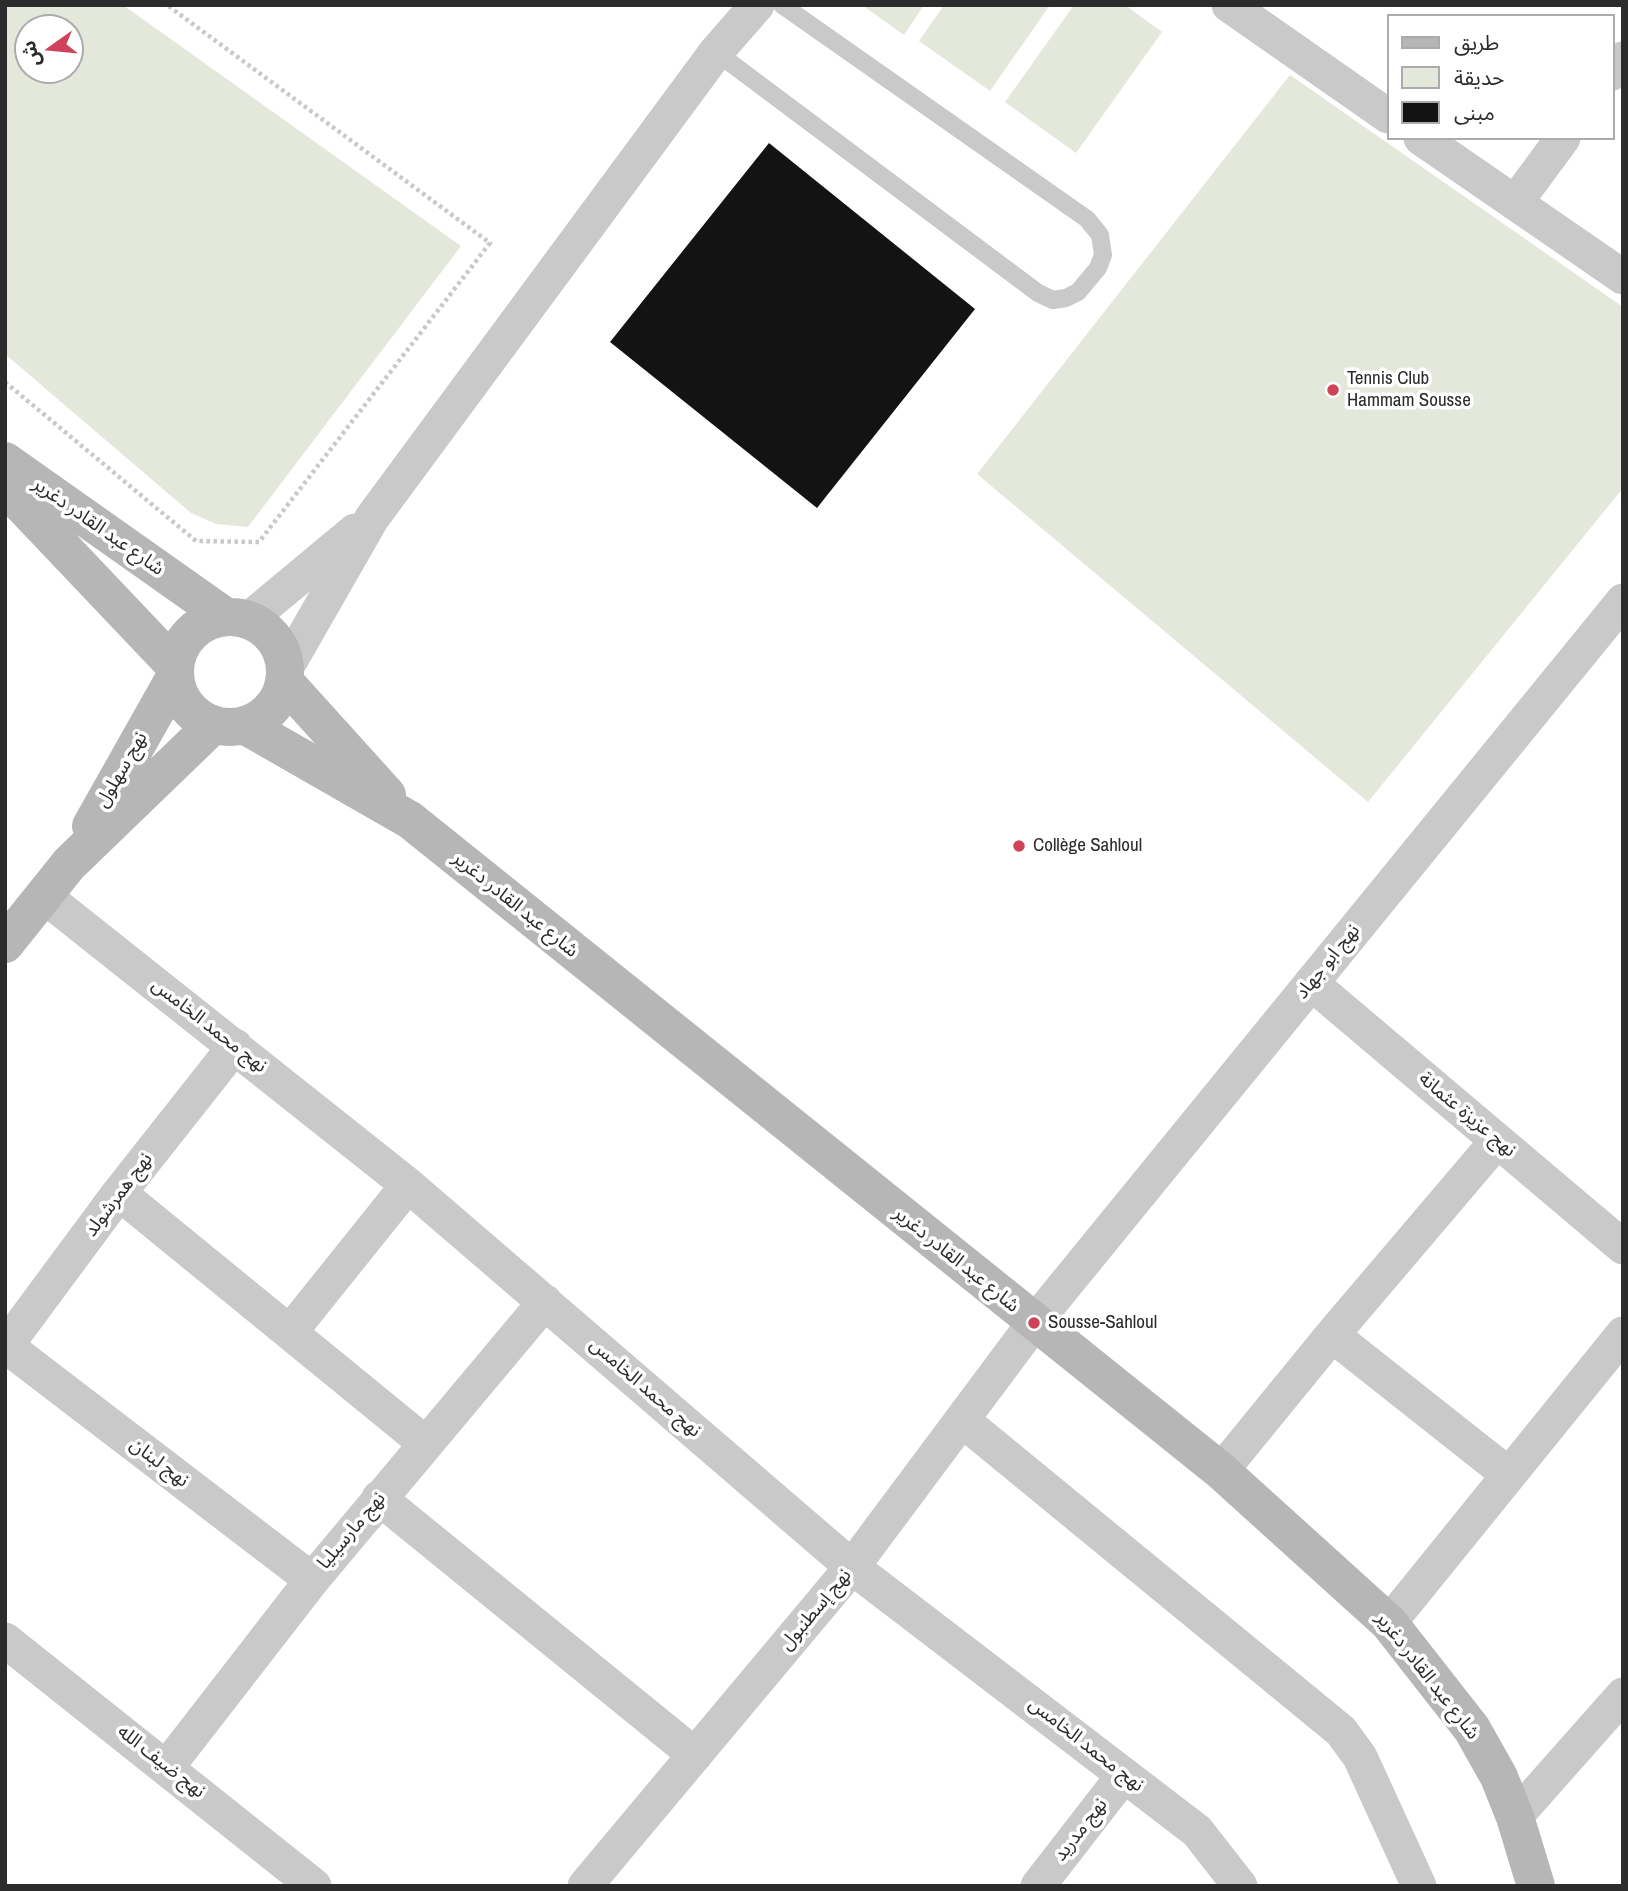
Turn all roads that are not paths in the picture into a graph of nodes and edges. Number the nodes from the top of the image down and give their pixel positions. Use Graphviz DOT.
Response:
graph roads {
  1 [pos="757,5"];
  2 [pos="782,5"];
  3 [pos="1229,5"];
  4 [pos="716,52"];
  5 [pos="1386,115"];
  6 [pos="1424,140"];
  7 [pos="1562,140"];
  8 [pos="1515,203"];
  9 [pos="1623,277"];
  10 [pos="5,461"];
  11 [pos="5,486"];
  12 [pos="372,518"];
  13 [pos="1623,601"];
  14 [pos="237,618"];
  15 [pos="175,671"];
  16 [pos="285,674"];
  17 [pos="229,725"];
  18 [pos="410,820"];
  19 [pos="69,864"];
  20 [pos="44,896"];
  21 [pos="5,944"];
  22 [pos="1311,984"];
  23 [pos="235,1046"];
  24 [pos="1497,1140"];
  25 [pos="408,1185"];
  26 [pos="119,1193"];
  27 [pos="1623,1247"];
  28 [pos="545,1301"];
  29 [pos="1034,1323"];
  30 [pos="11,1328"];
  31 [pos="290,1332"];
  32 [pos="1623,1334"];
  33 [pos="1332,1335"];
  34 [pos="962,1420"];
  35 [pos="425,1443"];
  36 [pos="1221,1471"];
  37 [pos="1509,1475"];
  38 [pos="379,1498"];
  39 [pos="852,1567"];
  40 [pos="312,1580"];
  41 [pos="1389,1623"];
  42 [pos="5,1640"];
  43 [pos="1623,1695"];
  44 [pos="695,1755"];
  45 [pos="167,1767"];
  46 [pos="1124,1775"];
  47 [pos="1515,1817"];
  48 [pos="1527,1882"];
  49 [pos="314,1886"];
  50 [pos="586,1886"];
  51 [pos="1038,1886"];
  52 [pos="1240,1886"];
  53 [pos="1419,1886"];
  1 -- 4 [label="street"];
  2 -- 4 [label="lane"];
  3 -- 5 [label="street"];
  4 -- 12 [label="street"];
  6 -- 8 [label="street"];
  7 -- 8 [label="street"];
  8 -- 9 [label="street"];
  10 -- 14 [label="main road, شارع عبد القادر دغرير"];
  11 -- 15 [label="main road, شارع عبد القادر دغرير"];
  12 -- 14 [label="street"];
  12 -- 16 [label="street"];
  13 -- 22 [label="street, نهج ابو جهاد"];
  14 -- 15 [label="main road"];
  14 -- 16 [label="main road"];
  15 -- 17 [label="main road"];
  15 -- 19 [label="main road, نهج سهلول"];
  16 -- 17 [label="main road"];
  16 -- 18 [label="main road, شارع عبد القادر دغرير"];
  17 -- 18 [label="main road, شارع عبد القادر دغرير"];
  17 -- 19 [label="main road, نهج سهلول"];
  18 -- 29 [label="main road, شارع عبد القادر دغرير"];
  19 -- 20 [label="main road, نهج سهلول"];
  20 -- 21 [label="main road, نهج سهلول"];
  20 -- 23 [label="street, نهج محمد الخامس"];
  22 -- 24 [label="street, نهج عزيزة عثمانة"];
  22 -- 29 [label="street, نهج ابو جهاد"];
  23 -- 25 [label="street, نهج محمد الخامس"];
  23 -- 26 [label="street, نهج همرشولد"];
  24 -- 27 [label="street, نهج عزيزة عثمانة"];
  24 -- 33 [label="street"];
  25 -- 28 [label="street, نهج محمد الخامس"];
  25 -- 31 [label="street"];
  26 -- 30 [label="street, نهج همرشولد"];
  26 -- 31 [label="street"];
  28 -- 35 [label="street, نهج مارسيليا"];
  28 -- 39 [label="street, نهج محمد الخامس"];
  29 -- 34 [label="street, نهج إسطنبول"];
  29 -- 36 [label="main road, شارع عبد القادر دغرير"];
  30 -- 40 [label="street, نهج لبنان"];
  31 -- 35 [label="street"];
  32 -- 37 [label="street"];
  33 -- 36 [label="street"];
  33 -- 37 [label="street"];
  34 -- 39 [label="street, نهج إسطنبول"];
  34 -- 53 [label="street"];
  35 -- 38 [label="street, نهج مارسيليا"];
  36 -- 41 [label="main road, شارع عبد القادر دغرير"];
  37 -- 41 [label="street"];
  38 -- 40 [label="street, نهج مارسيليا"];
  38 -- 44 [label="street"];
  39 -- 44 [label="street, نهج إسطنبول"];
  39 -- 46 [label="street, نهج محمد الخامس"];
  40 -- 45 [label="street, نهج مارسيليا"];
  41 -- 47 [label="main road, شارع عبد القادر دغرير"];
  42 -- 45 [label="street, نهج ضيف الله"];
  43 -- 47 [label="street"];
  44 -- 50 [label="street, نهج إسطنبول"];
  45 -- 49 [label="street, نهج ضيف الله"];
  46 -- 51 [label="street, نهج مدريد"];
  46 -- 52 [label="street, نهج محمد الخامس"];
  47 -- 48 [label="main road, شارع عبد القادر دغرير"];
}
